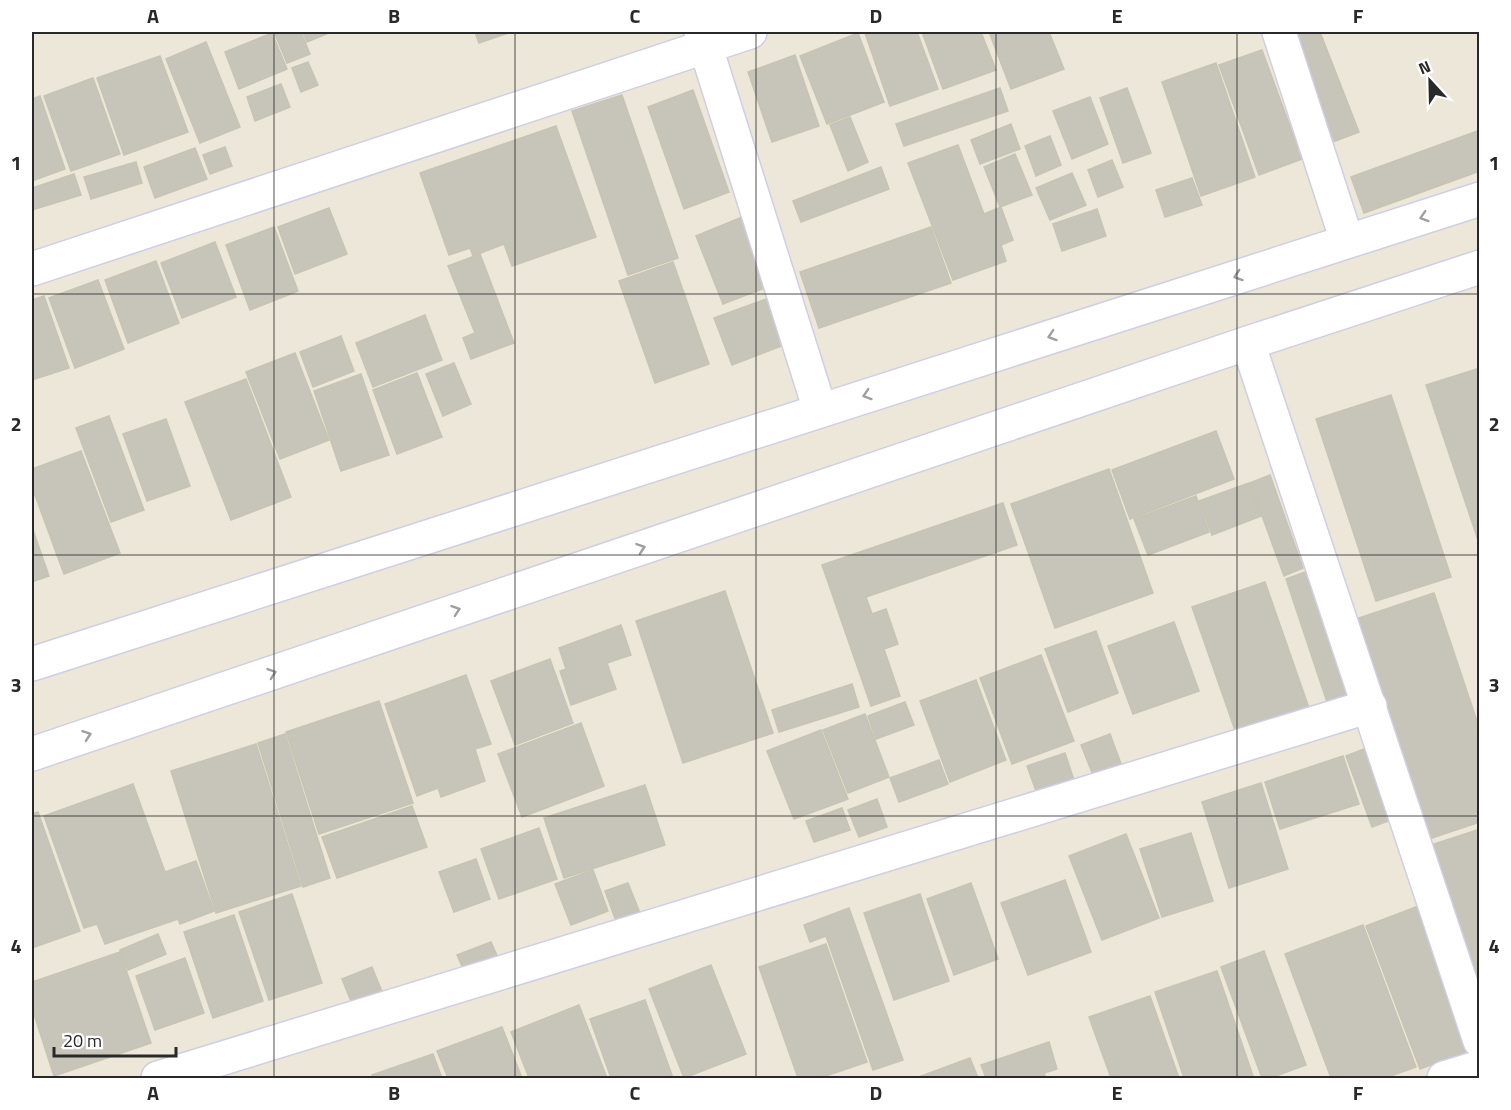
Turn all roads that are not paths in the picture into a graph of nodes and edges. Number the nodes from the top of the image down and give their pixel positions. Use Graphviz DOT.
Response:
graph roads {
  1 [pos="750,32"];
  2 [pos="1280,32"];
  3 [pos="704,39"];
  4 [pos="1479,199"];
  5 [pos="1347,241"];
  6 [pos="1479,267"];
  7 [pos="32,269"];
  8 [pos="1248,343"];
  9 [pos="820,410"];
  10 [pos="32,664"];
  11 [pos="1370,706"];
  12 [pos="32,754"];
  13 [pos="1479,1041"];
  14 [pos="1479,1067"];
  15 [pos="158,1078"];
  16 [pos="1444,1078"];
  1 -- 3 [label="street"];
  2 -- 5 [label="street"];
  3 -- 7 [label="street"];
  3 -- 9 [label="street"];
  4 -- 5 [label="street, one-way"];
  5 -- 9 [label="street, one-way"];
  6 -- 8 [label="street"];
  8 -- 11 [label="street"];
  12 -- 8 [label="street, one-way"];
  9 -- 10 [label="street"];
  11 -- 13 [label="street"];
  11 -- 15 [label="street"];
  14 -- 16 [label="street"];
}
